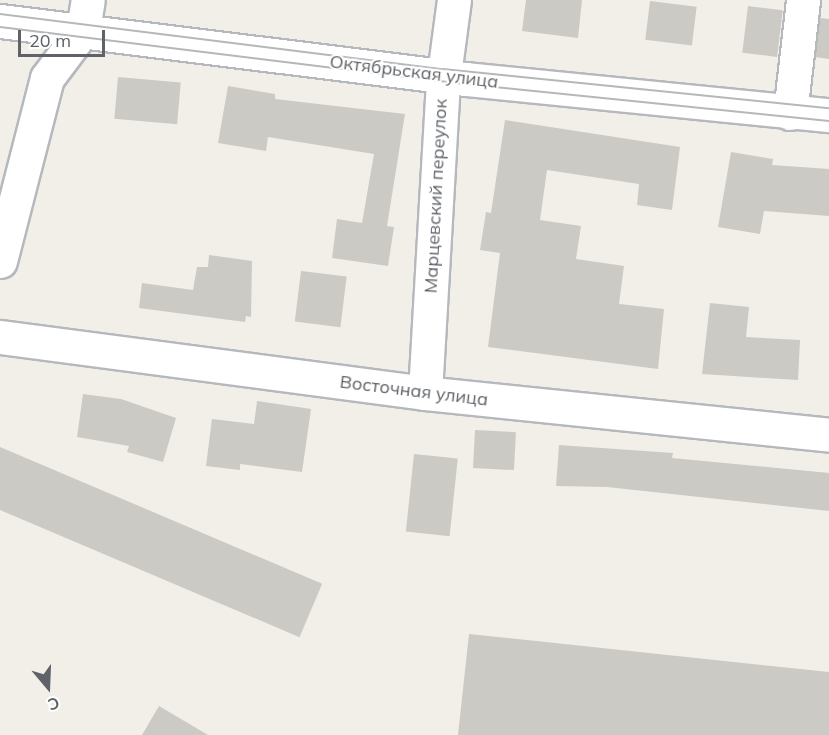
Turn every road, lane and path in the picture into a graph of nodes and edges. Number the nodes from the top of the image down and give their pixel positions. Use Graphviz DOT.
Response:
graph roads {
  1 [pos="454,0"];
  2 [pos="802,0"];
  3 [pos="86,15"];
  4 [pos="0,21"];
  5 [pos="443,76"];
  6 [pos="790,113"];
  7 [pos="829,116"];
  8 [pos="0,261"];
  9 [pos="0,337"];
  10 [pos="425,393"];
  11 [pos="829,435"];
  1 -- 5 [label="street, Марцевский переулок"];
  2 -- 6 [label="street"];
  3 -- 4 [label="street, Октябрьская улица"];
  3 -- 5 [label="street, Октябрьская улица"];
  3 -- 8 [label="street"];
  5 -- 6 [label="street, Октябрьская улица"];
  5 -- 10 [label="street, Марцевский переулок"];
  6 -- 7 [label="street, Октябрьская улица"];
  9 -- 10 [label="street, Восточная улица"];
  10 -- 11 [label="street, Восточная улица"];
}
